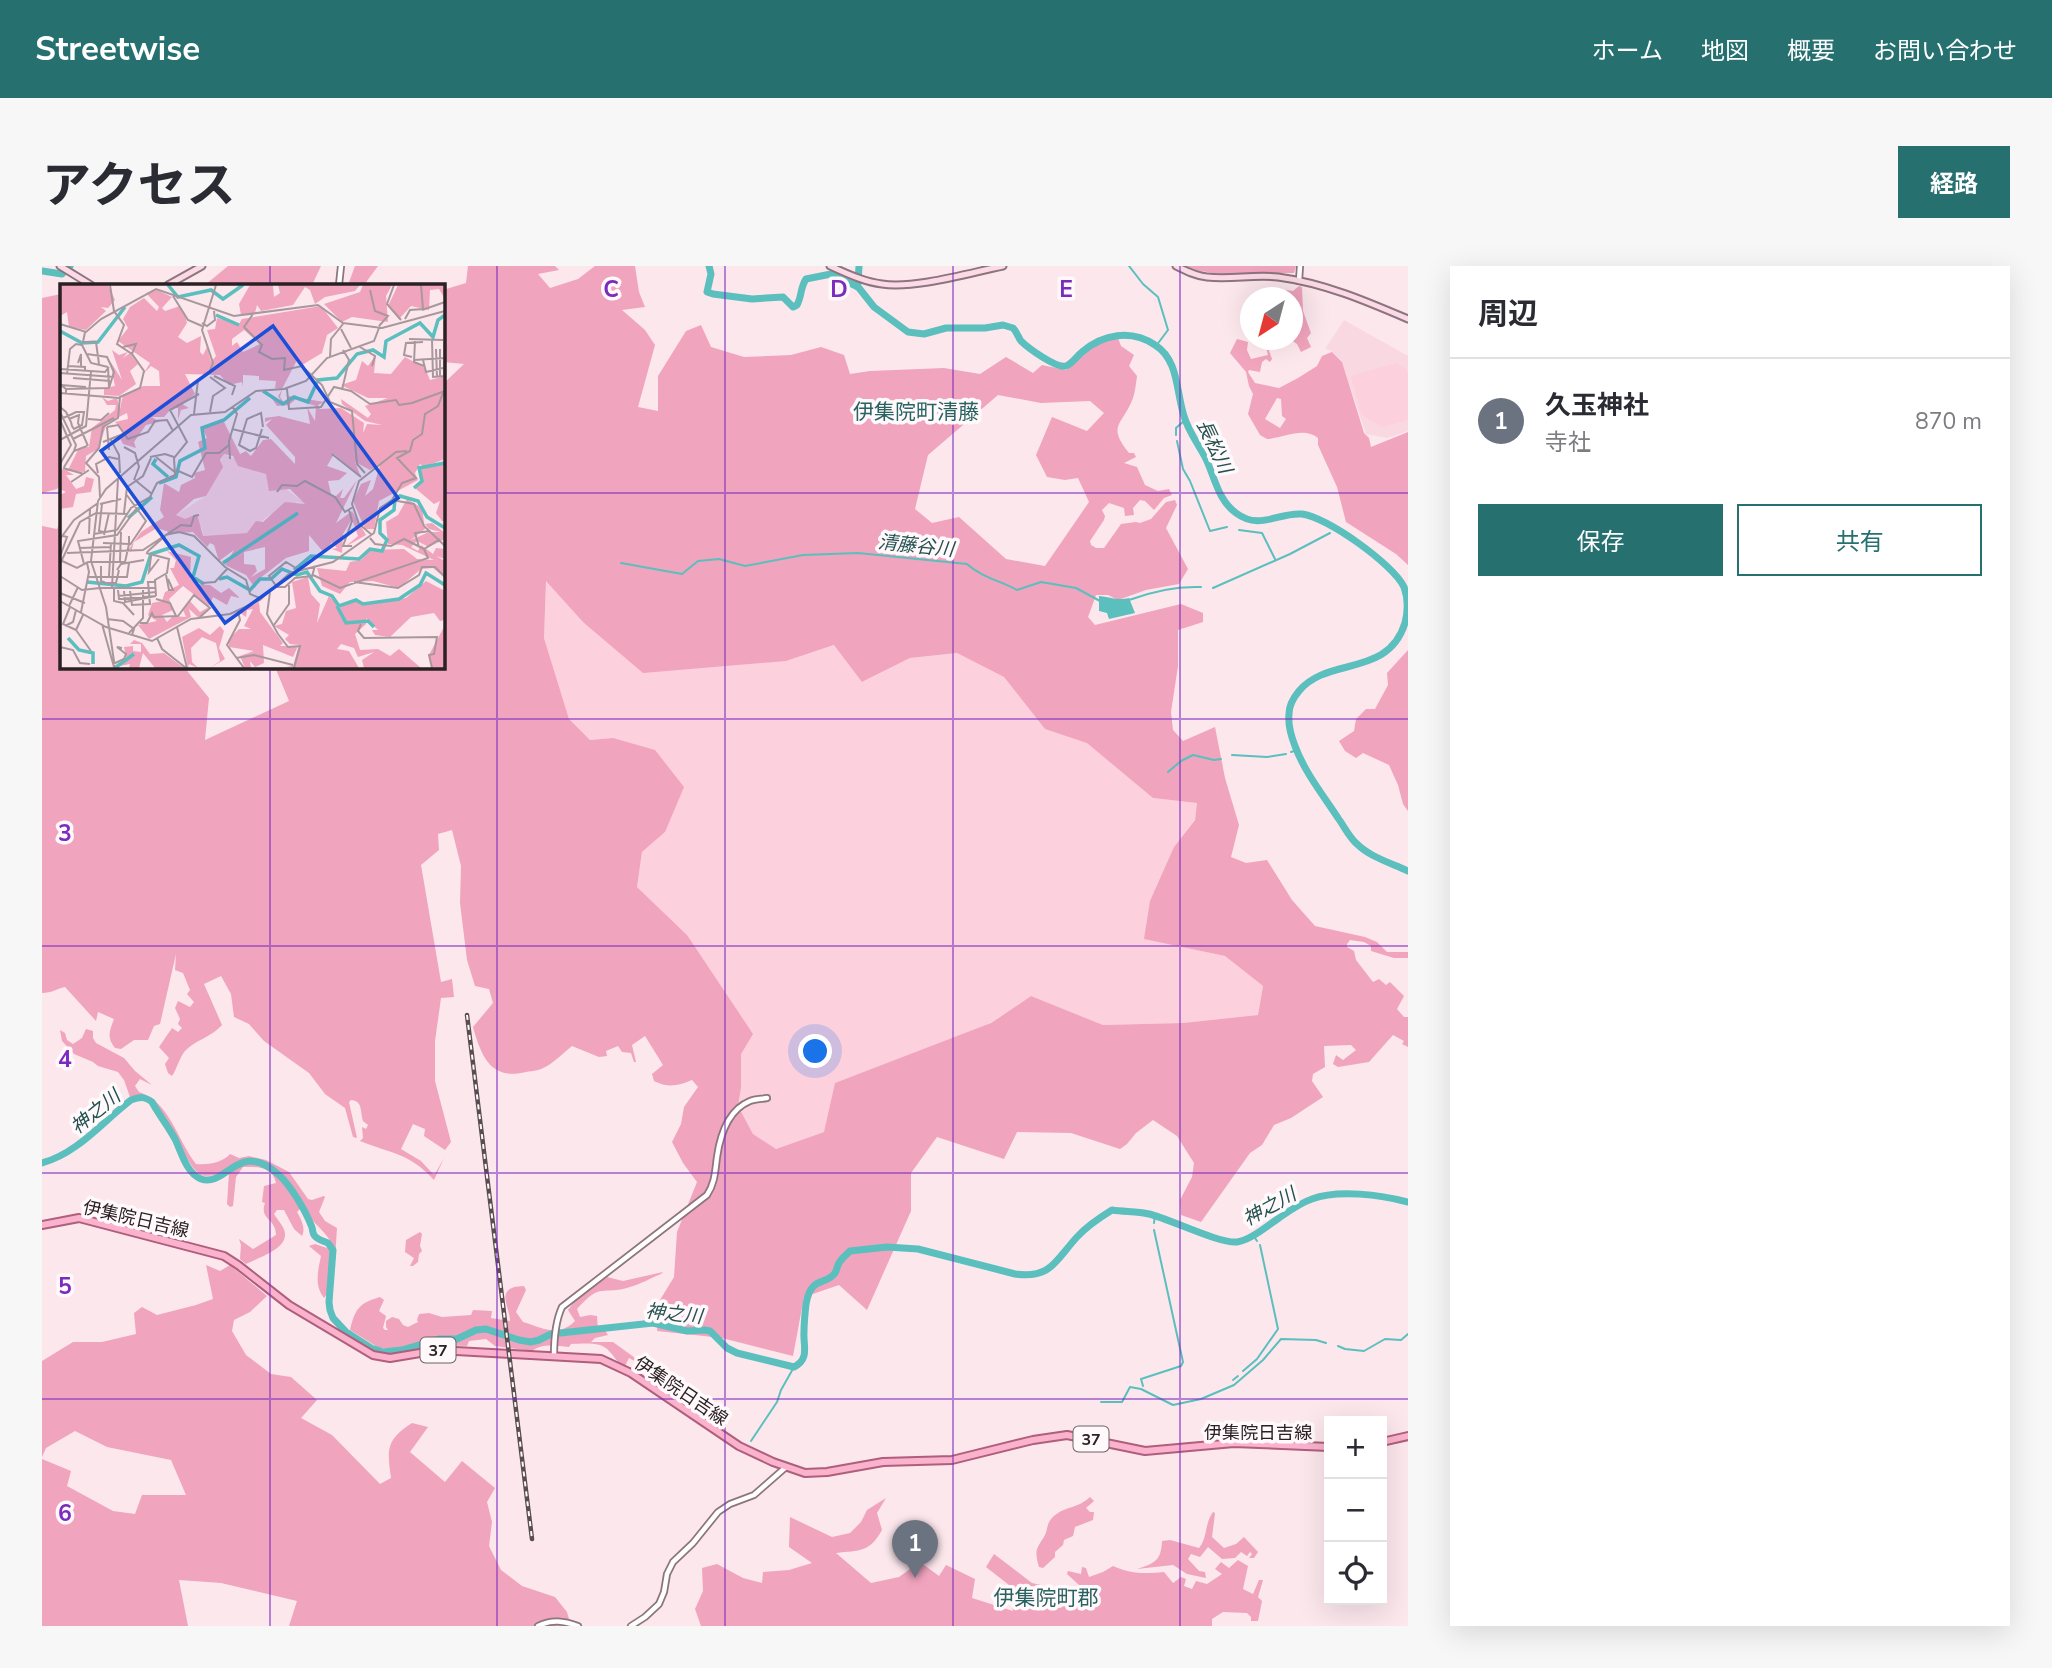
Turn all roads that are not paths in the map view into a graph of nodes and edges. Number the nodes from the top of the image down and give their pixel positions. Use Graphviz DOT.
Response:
graph roads {
  1 [pos="60,266"];
  2 [pos="201,266"];
  3 [pos="341,266"];
  4 [pos="830,266"];
  5 [pos="1003,266"];
  6 [pos="1176,266"];
  7 [pos="1300,266"];
  8 [pos="1298,281"];
  9 [pos="89,284"];
  10 [pos="170,284"];
  11 [pos="339,284"];
  12 [pos="1408,319"];
  13 [pos="767,1098"];
  14 [pos="42,1225"];
  15 [pos="554,1356"];
  16 [pos="1408,1436"];
  17 [pos="1387,1441"];
  18 [pos="1324,1447"];
  19 [pos="786,1467"];
  20 [pos="538,1626"];
  21 [pos="578,1626"];
  22 [pos="631,1626"];
  1 -- 9 [label="main road"];
  2 -- 10 [label="main road"];
  3 -- 11 [label="street"];
  4 -- 5 [label="main road"];
  6 -- 8 [label="main road"];
  7 -- 8 [label="street"];
  8 -- 12 [label="main road"];
  13 -- 15 [label="street"];
  14 -- 15 [label="main road, 伊集院日吉線 / 37"];
  15 -- 19 [label="main road, 伊集院日吉線 / 37"];
  16 -- 17 [label="main road"];
  18 -- 19 [label="main road, 伊集院日吉線 / 37"];
  19 -- 22 [label="street"];
  20 -- 21 [label="street"];
}
